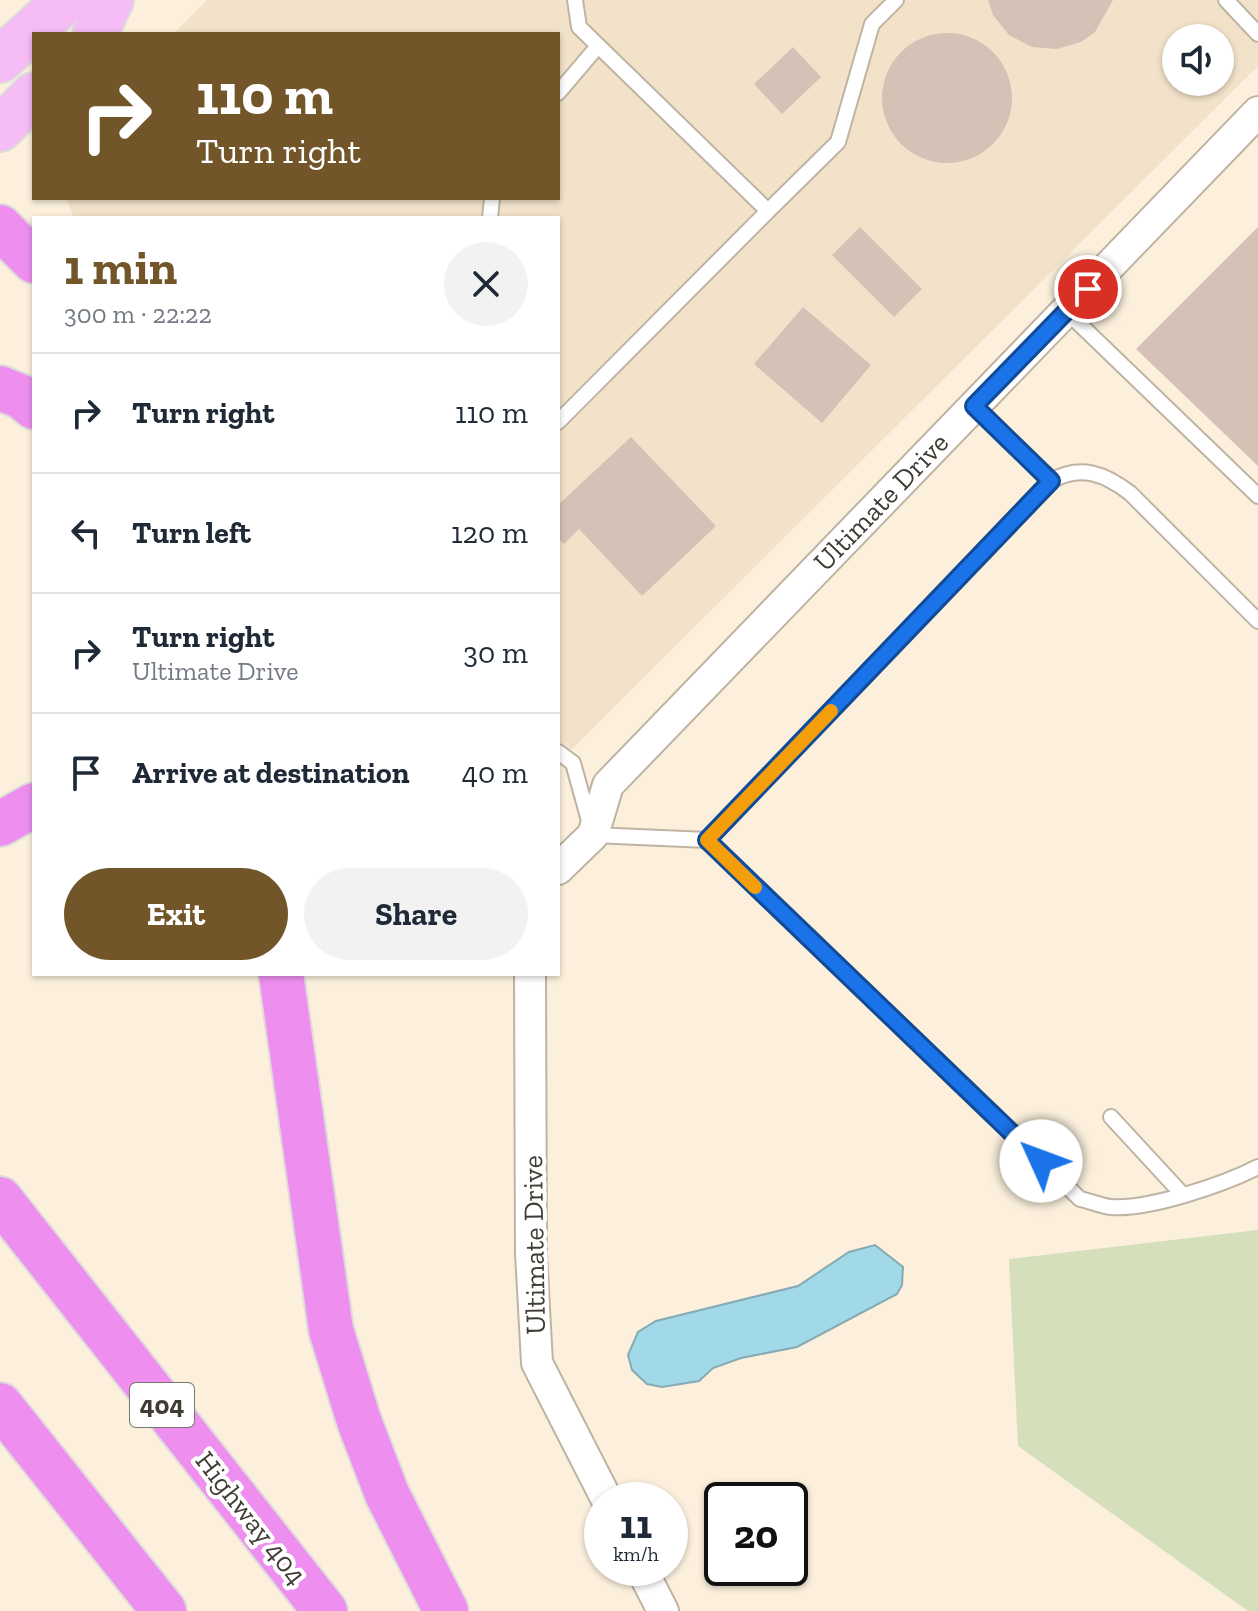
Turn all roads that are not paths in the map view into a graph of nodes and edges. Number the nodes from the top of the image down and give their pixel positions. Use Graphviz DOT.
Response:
graph roads {
  1 [pos="66,0"];
  2 [pos="111,0"];
  3 [pos="575,0"];
  4 [pos="896,0"];
  5 [pos="1226,0"];
  6 [pos="96,32"];
  7 [pos="1258,34"];
  8 [pos="598,46"];
  9 [pos="0,60"];
  10 [pos="560,91"];
  11 [pos="32,97"];
  12 [pos="1258,112"];
  13 [pos="0,129"];
  14 [pos="768,211"];
  15 [pos="0,227"];
  16 [pos="32,259"];
  17 [pos="1066,311"];
  18 [pos="0,388"];
  19 [pos="32,405"];
  20 [pos="974,406"];
  21 [pos="560,420"];
  22 [pos="1051,481"];
  23 [pos="1258,496"];
  24 [pos="1258,621"];
  25 [pos="560,753"];
  26 [pos="32,806"];
  27 [pos="0,824"];
  28 [pos="593,835"];
  29 [pos="707,840"];
  30 [pos="560,867"];
  31 [pos="281,976"];
  32 [pos="530,976"];
  33 [pos="1111,1117"];
  34 [pos="1258,1167"];
  35 [pos="1183,1195"];
  36 [pos="0,1199"];
  37 [pos="0,1405"];
  38 [pos="598,1482"];
  39 [pos="650,1586"];
  40 [pos="164,1611"];
  41 [pos="325,1611"];
  42 [pos="446,1611"];
  43 [pos="663,1611"];
  1 -- 9 [label="main road"];
  2 -- 6 [label="main road"];
  3 -- 8 [label="lane"];
  4 -- 14 [label="lane"];
  5 -- 7 [label="lane"];
  8 -- 10 [label="lane"];
  8 -- 14 [label="lane"];
  11 -- 13 [label="main road"];
  12 -- 17 [label="street, Ultimate Drive"];
  14 -- 21 [label="lane"];
  15 -- 16 [label="highway"];
  17 -- 20 [label="street, Ultimate Drive"];
  17 -- 23 [label="lane"];
  18 -- 19 [label="highway"];
  20 -- 22 [label="lane"];
  20 -- 28 [label="street, Ultimate Drive"];
  22 -- 24 [label="lane"];
  22 -- 29 [label="lane"];
  25 -- 28 [label="lane"];
  26 -- 27 [label="highway"];
  28 -- 29 [label="lane"];
  28 -- 30 [label="street, Ultimate Drive"];
  29 -- 35 [label="lane"];
  31 -- 42 [label="highway"];
  32 -- 38 [label="street, Ultimate Drive"];
  33 -- 35 [label="lane"];
  34 -- 35 [label="lane"];
  36 -- 41 [label="highway, Highway 404 / 404"];
  37 -- 40 [label="highway"];
  39 -- 43 [label="street"];
}
